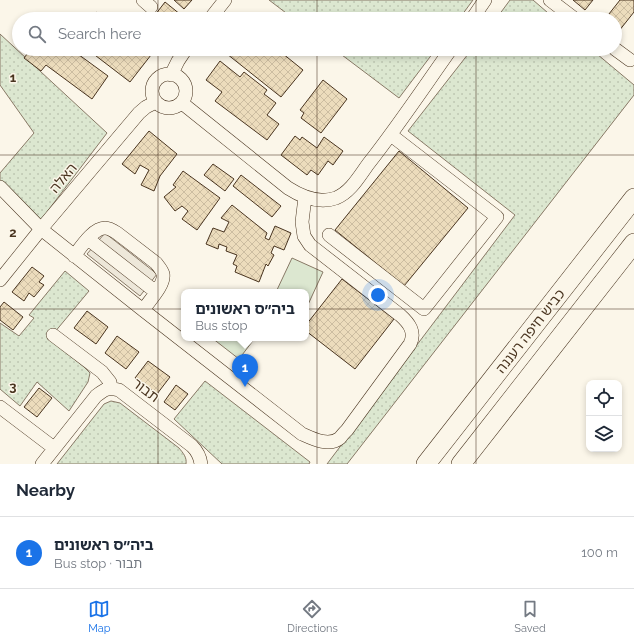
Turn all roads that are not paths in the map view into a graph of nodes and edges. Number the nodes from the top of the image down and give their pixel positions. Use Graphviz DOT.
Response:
graph roads {
  1 [pos="225,0"];
  2 [pos="485,0"];
  3 [pos="550,0"];
  4 [pos="216,12"];
  5 [pos="477,12"];
  6 [pos="566,12"];
  7 [pos="622,54"];
  8 [pos="181,56"];
  9 [pos="446,56"];
  10 [pos="630,60"];
  11 [pos="171,75"];
  12 [pos="156,102"];
  13 [pos="182,103"];
  14 [pos="391,135"];
  15 [pos="0,187"];
  16 [pos="305,197"];
  17 [pos="634,198"];
  18 [pos="41,228"];
  19 [pos="329,235"];
  20 [pos="88,239"];
  21 [pos="634,243"];
  22 [pos="74,256"];
  23 [pos="0,280"];
  24 [pos="156,292"];
  25 [pos="142,310"];
  26 [pos="53,335"];
  27 [pos="181,340"];
  28 [pos="182,341"];
  29 [pos="111,388"];
  30 [pos="0,407"];
  31 [pos="54,448"];
  32 [pos="42,464"];
  33 [pos="201,464"];
  34 [pos="426,464"];
  35 [pos="461,464"];
  1 -- 4 [label="street"];
  2 -- 5 [label="street"];
  3 -- 6 [label="street"];
  7 -- 10 [label="street"];
  8 -- 11 [label="street"];
  9 -- 14 [label="street"];
  11 -- 12 [label="street"];
  11 -- 13 [label="street"];
  12 -- 13 [label="street"];
  12 -- 18 [label="street, האלה"];
  13 -- 16 [label="street"];
  14 -- 16 [label="street"];
  14 -- 19 [label="street"];
  15 -- 18 [label="street"];
  16 -- 28 [label="street"];
  17 -- 34 [label="highway, כביש חיפה רעננה"];
  18 -- 22 [label="street"];
  18 -- 23 [label="street, האלה"];
  20 -- 22 [label="street"];
  20 -- 24 [label="street"];
  20 -- 24 [label="street"];
  21 -- 35 [label="highway, כביש חיפה רעננה"];
  22 -- 25 [label="street"];
  24 -- 25 [label="street"];
  25 -- 27 [label="street"];
  26 -- 29 [label="street"];
  29 -- 31 [label="street, תבור"];
  29 -- 33 [label="street, תבור"];
  30 -- 31 [label="street"];
  31 -- 32 [label="street, תבור"];
}
